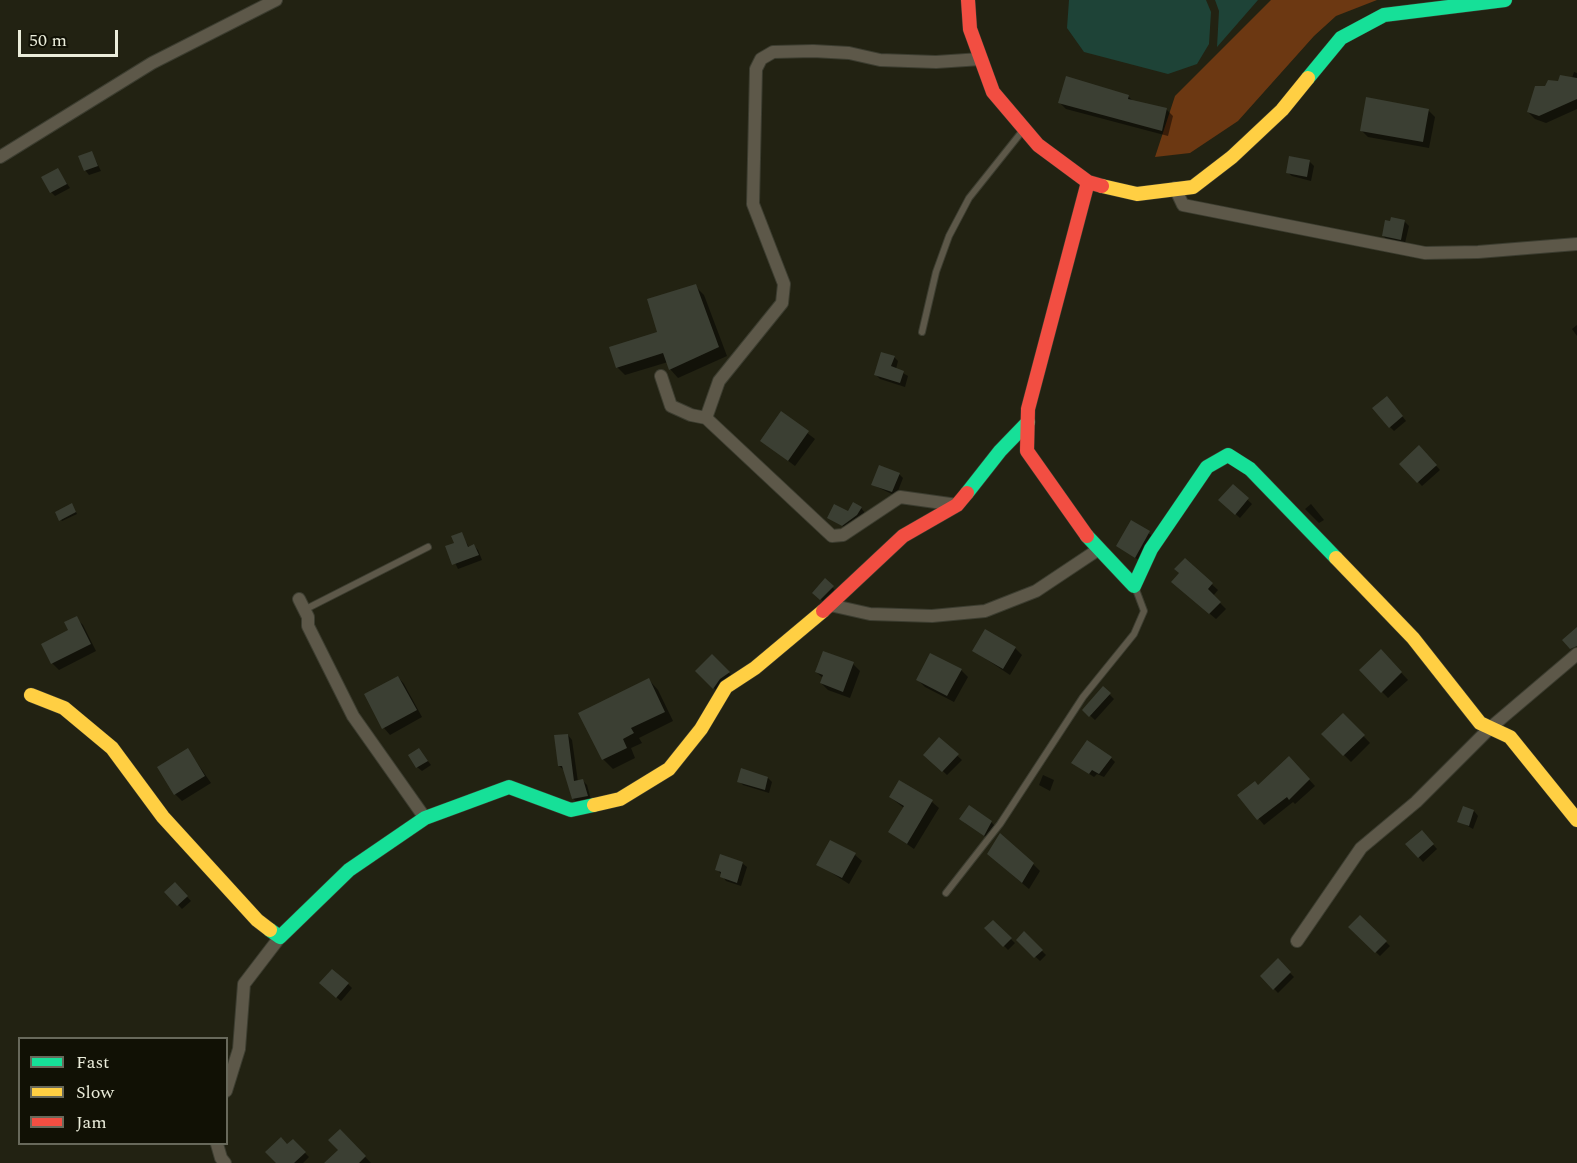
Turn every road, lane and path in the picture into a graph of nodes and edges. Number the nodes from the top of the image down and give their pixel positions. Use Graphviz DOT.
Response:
graph roads {
  1 [pos="276,0"];
  2 [pos="968,0"];
  3 [pos="1505,0"];
  4 [pos="981,59"];
  5 [pos="1024,129"];
  6 [pos="0,157"];
  7 [pos="1088,183"];
  8 [pos="1174,188"];
  9 [pos="1577,244"];
  10 [pos="922,332"];
  11 [pos="661,376"];
  12 [pos="706,418"];
  13 [pos="1028,422"];
  14 [pos="957,505"];
  15 [pos="428,547"];
  16 [pos="1099,549"];
  17 [pos="1134,586"];
  18 [pos="302,605"];
  19 [pos="830,605"];
  20 [pos="1577,654"];
  21 [pos="31,695"];
  22 [pos="1490,728"];
  23 [pos="426,818"];
  24 [pos="1577,820"];
  25 [pos="946,893"];
  26 [pos="279,937"];
  27 [pos="1297,941"];
  28 [pos="228,1085"];
  29 [pos="217,1145"];
  30 [pos="225,1163"];
  1 -- 6 [label="street"];
  2 -- 4 [label="street"];
  3 -- 8 [label="street"];
  4 -- 5 [label="street"];
  4 -- 12 [label="street"];
  5 -- 7 [label="street"];
  5 -- 10 [label="lane"];
  7 -- 8 [label="street"];
  7 -- 13 [label="street"];
  8 -- 9 [label="street"];
  11 -- 12 [label="street"];
  12 -- 14 [label="street"];
  13 -- 14 [label="street"];
  13 -- 16 [label="street"];
  14 -- 19 [label="street"];
  15 -- 18 [label="lane"];
  16 -- 17 [label="street"];
  16 -- 19 [label="street"];
  17 -- 22 [label="street"];
  17 -- 25 [label="lane"];
  18 -- 23 [label="street"];
  19 -- 23 [label="street"];
  20 -- 22 [label="street"];
  21 -- 26 [label="street"];
  22 -- 24 [label="street"];
  22 -- 27 [label="street"];
  23 -- 26 [label="street"];
  26 -- 28 [label="street"];
  29 -- 30 [label="street"];
}
